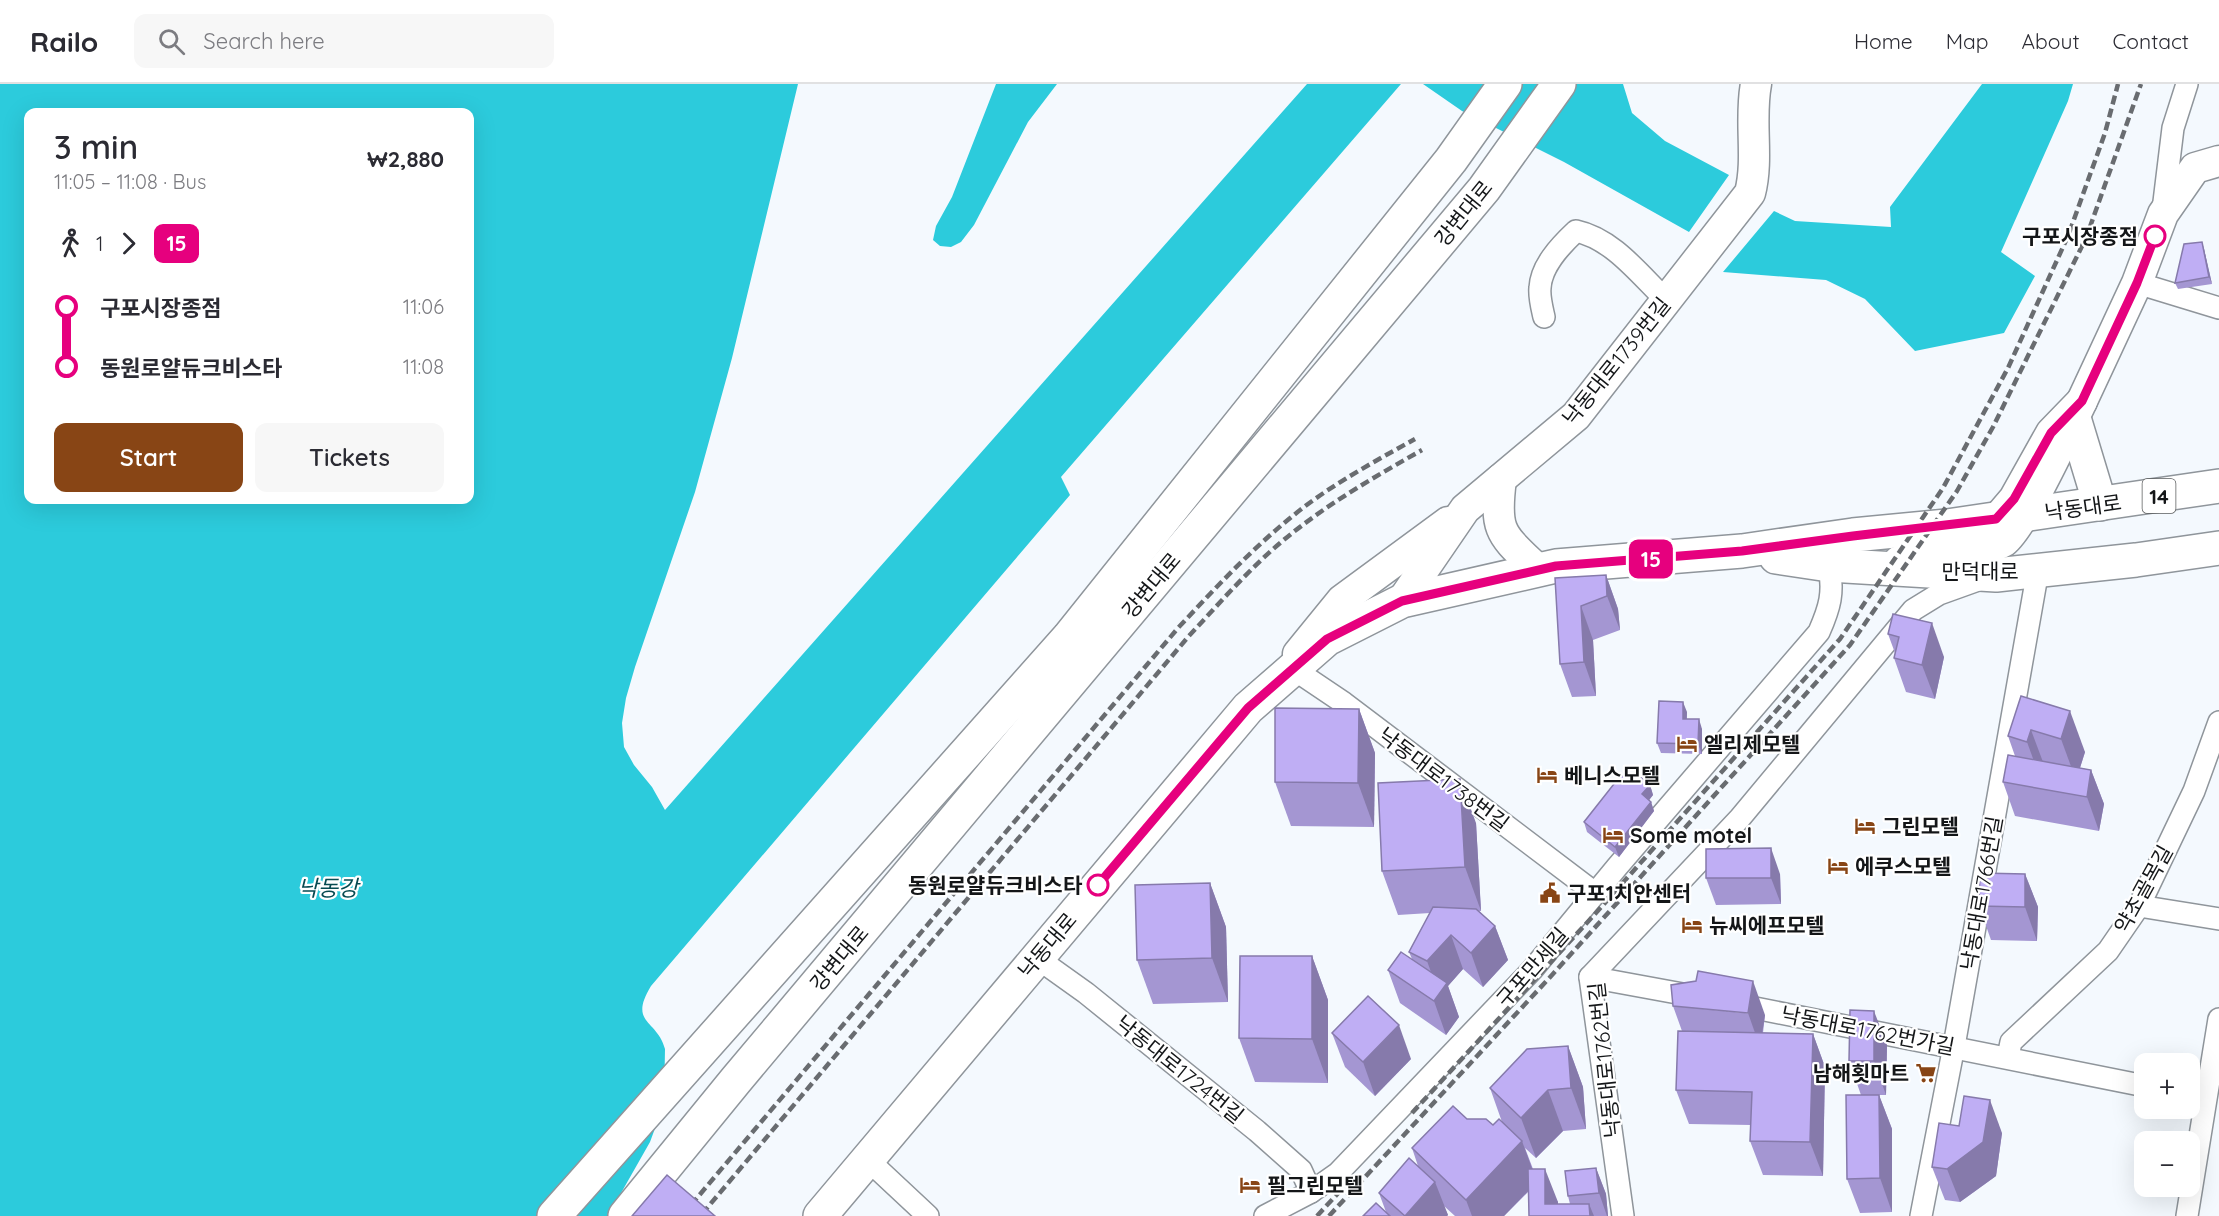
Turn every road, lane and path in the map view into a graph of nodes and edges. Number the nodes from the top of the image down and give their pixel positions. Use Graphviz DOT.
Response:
graph roads {
  1 [pos="1505,84"];
  2 [pos="1559,84"];
  3 [pos="1756,84"];
  4 [pos="2187,84"];
  5 [pos="2219,161"];
  6 [pos="2163,214"];
  7 [pos="2137,283"];
  8 [pos="1666,300"];
  9 [pos="2219,308"];
  10 [pos="1544,317"];
  11 [pos="2078,410"];
  12 [pos="1501,479"];
  13 [pos="2219,486"];
  14 [pos="2100,504"];
  15 [pos="1465,509"];
  16 [pos="2010,517"];
  17 [pos="2219,548"];
  18 [pos="1742,551"];
  19 [pos="1845,566"];
  20 [pos="1538,570"];
  21 [pos="2038,570"];
  22 [pos="1996,574"];
  23 [pos="1402,601"];
  24 [pos="1282,677"];
  25 [pos="2219,722"];
  26 [pos="1595,893"];
  27 [pos="2139,906"];
  28 [pos="2219,919"];
  29 [pos="1037,958"];
  30 [pos="1590,977"];
  31 [pos="2219,1019"];
  32 [pos="1954,1046"];
  33 [pos="2008,1058"];
  34 [pos="2134,1084"];
  35 [pos="2205,1098"];
  36 [pos="867,1159"];
  37 [pos="1311,1192"];
  38 [pos="554,1216"];
  39 [pos="625,1216"];
  40 [pos="820,1216"];
  41 [pos="928,1216"];
  42 [pos="1265,1216"];
  43 [pos="1623,1216"];
  44 [pos="1921,1216"];
  45 [pos="2187,1216"];
  1 -- 38 [label="main road, 강변대로"];
  2 -- 39 [label="main road, 강변대로"];
  3 -- 8 [label="street, 낙동대로1739번길"];
  4 -- 6 [label="street"];
  5 -- 6 [label="street"];
  6 -- 7 [label="street"];
  7 -- 9 [label="street"];
  7 -- 11 [label="street"];
  8 -- 10 [label="street"];
  8 -- 12 [label="street, 낙동대로1739번길"];
  11 -- 14 [label="main road"];
  11 -- 16 [label="street"];
  12 -- 15 [label="street, 낙동대로1739번길"];
  12 -- 20 [label="street"];
  13 -- 14 [label="main road, 낙동대로 / 14"];
  14 -- 16 [label="main road, 낙동대로 / 14"];
  15 -- 23 [label="street, 낙동대로1739번길"];
  15 -- 24 [label="street"];
  16 -- 18 [label="main road, 낙동대로 / 14"];
  16 -- 19 [label="street"];
  17 -- 21 [label="main road, 만덕대로"];
  18 -- 19 [label="main road, 만덕대로"];
  18 -- 20 [label="main road, 낙동대로 / 14"];
  19 -- 22 [label="main road, 만덕대로"];
  19 -- 26 [label="street, 구포만세길"];
  20 -- 23 [label="main road, 낙동대로 / 14"];
  21 -- 22 [label="main road, 만덕대로"];
  21 -- 32 [label="street, 낙동대로1766번길"];
  22 -- 30 [label="street, 낙동대로1762번길"];
  23 -- 24 [label="main road, 낙동대로 / 14"];
  24 -- 26 [label="street, 낙동대로1738번길"];
  24 -- 29 [label="main road, 낙동대로 / 14"];
  25 -- 27 [label="street, 약초골목길"];
  26 -- 37 [label="street, 구포만세길"];
  27 -- 28 [label="street"];
  27 -- 33 [label="street, 약초골목길"];
  29 -- 36 [label="main road, 낙동대로 / 14"];
  29 -- 37 [label="street, 낙동대로1724번길"];
  30 -- 32 [label="street, 낙동대로1762번가길"];
  30 -- 43 [label="street, 낙동대로1762번길"];
  31 -- 35 [label="street"];
  32 -- 33 [label="street, 낙동대로1762번가길"];
  32 -- 44 [label="street, 낙동대로1766번길"];
  33 -- 34 [label="street, 낙동대로1762번가길"];
  35 -- 45 [label="street"];
  36 -- 40 [label="main road, 낙동대로 / 14"];
  36 -- 41 [label="street"];
  37 -- 42 [label="street, 구포만세길"];
}
